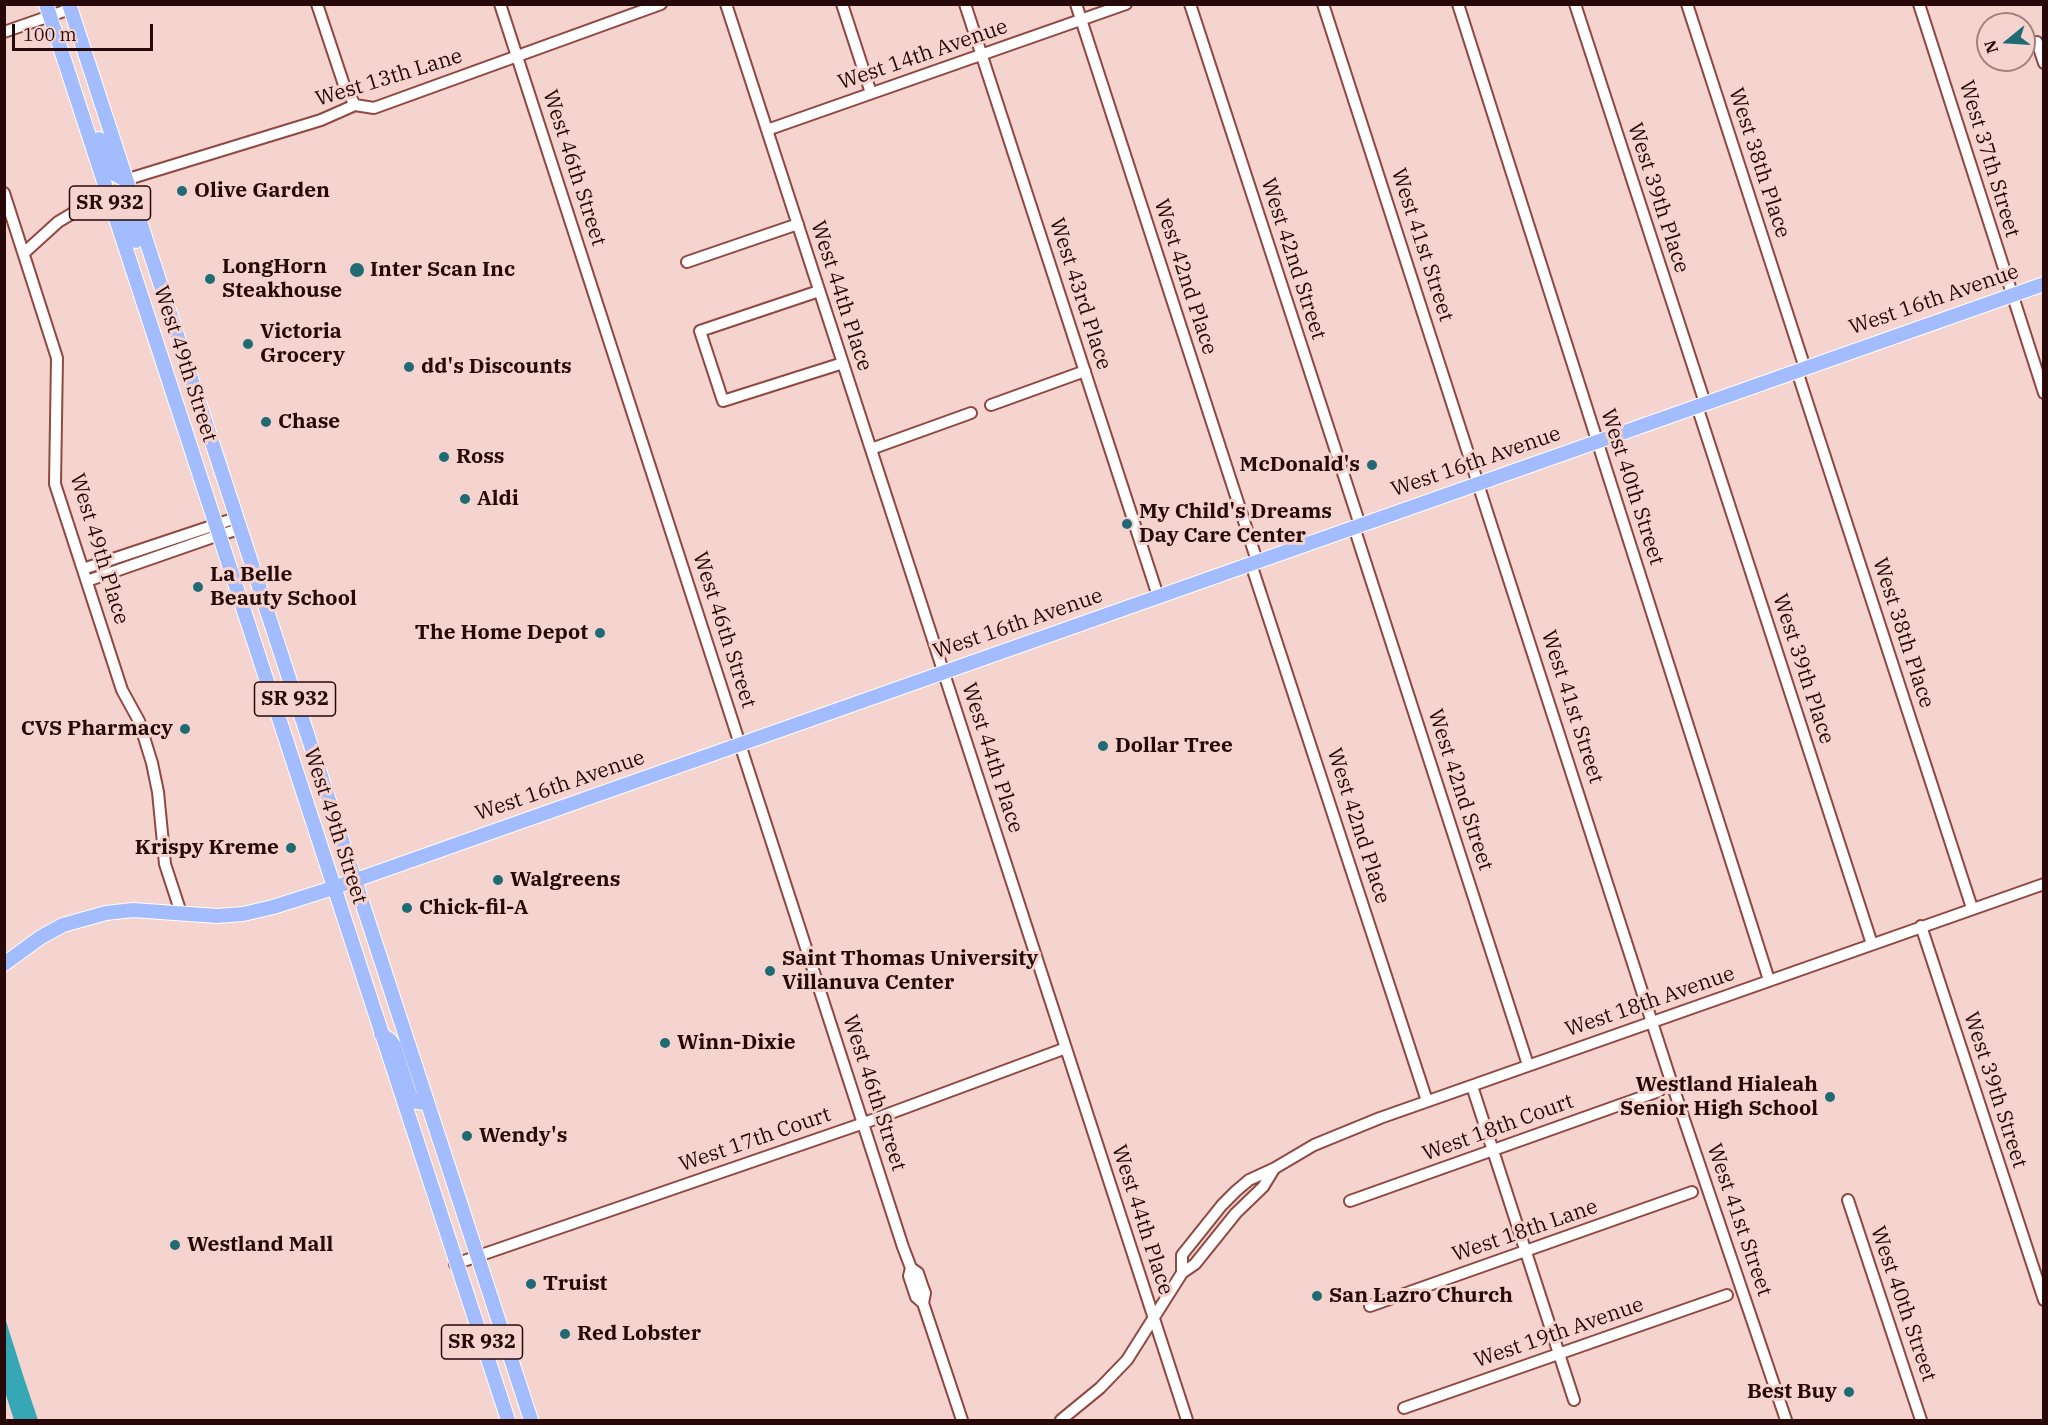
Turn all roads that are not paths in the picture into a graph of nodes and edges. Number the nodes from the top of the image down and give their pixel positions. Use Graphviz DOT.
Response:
graph roads {
  1 [pos="317,4"];
  2 [pos="500,4"];
  3 [pos="661,4"];
  4 [pos="726,4"];
  5 [pos="842,4"];
  6 [pos="964,4"];
  7 [pos="1077,4"];
  8 [pos="1126,4"];
  9 [pos="1190,4"];
  10 [pos="1323,4"];
  11 [pos="1458,4"];
  12 [pos="1575,4"];
  13 [pos="1687,4"];
  14 [pos="1919,4"];
  15 [pos="69,7"];
  16 [pos="48,10"];
  17 [pos="1082,20"];
  18 [pos="4,32"];
  19 [pos="2037,42"];
  20 [pos="981,55"];
  21 [pos="518,57"];
  22 [pos="2043,63"];
  23 [pos="871,93"];
  24 [pos="78,104"];
  25 [pos="355,105"];
  26 [pos="767,130"];
  27 [pos="125,180"];
  28 [pos="4,193"];
  29 [pos="110,201"];
  30 [pos="798,224"];
  31 [pos="24,253"];
  32 [pos="687,262"];
  33 [pos="2043,284"];
  34 [pos="160,288"];
  35 [pos="819,291"];
  36 [pos="2011,295"];
  37 [pos="843,363"];
  38 [pos="1801,369"];
  39 [pos="1085,371"];
  40 [pos="2043,393"];
  41 [pos="991,405"];
  42 [pos="1701,405"];
  43 [pos="971,413"];
  44 [pos="1597,441"];
  45 [pos="871,449"];
  46 [pos="1479,483"];
  47 [pos="238,524"];
  48 [pos="1357,526"];
  49 [pos="217,529"];
  50 [pos="1254,563"];
  51 [pos="83,569"];
  52 [pos="87,582"];
  53 [pos="1158,596"];
  54 [pos="943,672"];
  55 [pos="741,744"];
  56 [pos="354,881"];
  57 [pos="2043,884"];
  58 [pos="333,888"];
  59 [pos="1972,908"];
  60 [pos="181,913"];
  61 [pos="1921,926"];
  62 [pos="1872,944"];
  63 [pos="4,964"];
  64 [pos="1769,980"];
  65 [pos="1652,1022"];
  66 [pos="381,1034"];
  67 [pos="1066,1048"];
  68 [pos="1528,1065"];
  69 [pos="1472,1086"];
  70 [pos="1659,1091"];
  71 [pos="1427,1101"];
  72 [pos="427,1103"];
  73 [pos="864,1123"];
  74 [pos="1494,1150"];
  75 [pos="1275,1168"];
  76 [pos="1692,1192"];
  77 [pos="1848,1200"];
  78 [pos="1350,1201"];
  79 [pos="1525,1252"];
  80 [pos="477,1256"];
  81 [pos="456,1264"];
  82 [pos="1182,1273"];
  83 [pos="1727,1295"];
  84 [pos="2043,1300"];
  85 [pos="1370,1306"];
  86 [pos="1153,1318"];
  87 [pos="1559,1354"];
  88 [pos="1574,1400"];
  89 [pos="1404,1408"];
  90 [pos="508,1420"];
  91 [pos="531,1420"];
  92 [pos="962,1420"];
  93 [pos="1061,1420"];
  94 [pos="1187,1420"];
  95 [pos="1786,1420"];
  96 [pos="1921,1420"];
  1 -- 25 [label="street"];
  2 -- 21 [label="street, West 46th Street"];
  3 -- 21 [label="street, West 13th Lane"];
  4 -- 26 [label="street, West 44th Place"];
  5 -- 23 [label="street"];
  6 -- 20 [label="street, West 43rd Place"];
  7 -- 17 [label="street, West 42nd Place"];
  8 -- 17 [label="street, West 14th Avenue"];
  9 -- 48 [label="street, West 42nd Street"];
  10 -- 46 [label="street, West 41st Street"];
  11 -- 44 [label="street, West 40th Street"];
  12 -- 42 [label="street, West 39th Place"];
  13 -- 38 [label="street, West 38th Place"];
  14 -- 36 [label="street, West 37th Street"];
  15 -- 16 [label="street"];
  15 -- 27 [label="main road, West 49th Street / SR 932"];
  16 -- 18 [label="street"];
  16 -- 24 [label="main road, West 49th Street / SR 932"];
  17 -- 20 [label="street, West 14th Avenue"];
  17 -- 50 [label="street, West 42nd Place"];
  19 -- 22 [label="street"];
  20 -- 23 [label="street, West 14th Avenue"];
  20 -- 39 [label="street, West 43rd Place"];
  21 -- 25 [label="street, West 13th Lane"];
  21 -- 55 [label="street, West 46th Street"];
  23 -- 26 [label="street, West 14th Avenue"];
  24 -- 27 [label="main road"];
  24 -- 29 [label="main road, West 49th Street / SR 932"];
  25 -- 27 [label="street, West 13th Lane"];
  26 -- 30 [label="street, West 44th Place"];
  27 -- 34 [label="main road, West 49th Street / SR 932"];
  28 -- 31 [label="street, West 49th Place"];
  29 -- 31 [label="street"];
  29 -- 34 [label="main road"];
  29 -- 49 [label="main road, West 49th Street / SR 932"];
  30 -- 32 [label="street"];
  30 -- 35 [label="street, West 44th Place"];
  31 -- 51 [label="street, West 49th Place"];
  33 -- 36 [label="main road, West 16th Avenue"];
  34 -- 47 [label="main road, West 49th Street / SR 932"];
  35 -- 37 [label="street, West 44th Place"];
  35 -- 37 [label="street"];
  36 -- 38 [label="main road, West 16th Avenue"];
  36 -- 40 [label="street, West 37th Street"];
  37 -- 45 [label="street, West 44th Place"];
  38 -- 42 [label="main road, West 16th Avenue"];
  38 -- 59 [label="street, West 38th Place"];
  39 -- 41 [label="street"];
  39 -- 53 [label="street, West 43rd Place"];
  42 -- 44 [label="main road, West 16th Avenue"];
  42 -- 62 [label="street, West 39th Place"];
  43 -- 45 [label="street"];
  44 -- 46 [label="main road, West 16th Avenue"];
  44 -- 64 [label="street, West 40th Street"];
  45 -- 54 [label="street, West 44th Place"];
  46 -- 48 [label="main road, West 16th Avenue"];
  46 -- 65 [label="street, West 41st Street"];
  47 -- 49 [label="street"];
  47 -- 56 [label="main road, West 49th Street / SR 932"];
  48 -- 50 [label="main road, West 16th Avenue"];
  48 -- 68 [label="street, West 42nd Street"];
  49 -- 51 [label="street"];
  49 -- 52 [label="street"];
  49 -- 58 [label="main road, West 49th Street / SR 932"];
  50 -- 53 [label="main road, West 16th Avenue"];
  50 -- 71 [label="street, West 42nd Place"];
  51 -- 52 [label="street, West 49th Place"];
  52 -- 60 [label="street, West 49th Place"];
  53 -- 54 [label="main road, West 16th Avenue"];
  54 -- 55 [label="main road, West 16th Avenue"];
  54 -- 67 [label="street, West 44th Place"];
  55 -- 56 [label="main road, West 16th Avenue"];
  55 -- 73 [label="street, West 46th Street"];
  56 -- 58 [label="main road, West 16th Avenue"];
  56 -- 72 [label="main road, West 49th Street / SR 932"];
  57 -- 59 [label="street, West 18th Avenue"];
  58 -- 60 [label="main road, West 16th Avenue"];
  58 -- 66 [label="main road, West 49th Street / SR 932"];
  59 -- 61 [label="street, West 18th Avenue"];
  60 -- 63 [label="main road, West 16th Avenue"];
  61 -- 62 [label="street, West 18th Avenue"];
  61 -- 84 [label="street, West 39th Street"];
  62 -- 64 [label="street, West 18th Avenue"];
  64 -- 65 [label="street, West 18th Avenue"];
  65 -- 68 [label="street, West 18th Avenue"];
  65 -- 95 [label="street, West 41st Street"];
  66 -- 72 [label="main road"];
  66 -- 81 [label="main road, West 49th Street / SR 932"];
  67 -- 73 [label="street, West 17th Court"];
  67 -- 86 [label="street, West 44th Place"];
  68 -- 69 [label="street, West 18th Avenue"];
  69 -- 71 [label="street, West 18th Avenue"];
  69 -- 74 [label="street"];
  70 -- 74 [label="street, West 18th Court"];
  71 -- 75 [label="street, West 18th Avenue"];
  72 -- 80 [label="main road, West 49th Street / SR 932"];
  73 -- 80 [label="street, West 17th Court"];
  73 -- 92 [label="street, West 46th Street"];
  74 -- 78 [label="street, West 18th Court"];
  74 -- 79 [label="street"];
  75 -- 82 [label="street, West 18th Avenue"];
  75 -- 82 [label="street, West 18th Avenue"];
  76 -- 79 [label="street, West 18th Lane"];
  77 -- 96 [label="street, West 40th Street"];
  79 -- 85 [label="street, West 18th Lane"];
  79 -- 87 [label="street"];
  80 -- 81 [label="street, West 17th Court"];
  80 -- 91 [label="main road, West 49th Street / SR 932"];
  81 -- 90 [label="main road, West 49th Street / SR 932"];
  82 -- 86 [label="street, West 18th Avenue"];
  83 -- 87 [label="street, West 19th Avenue"];
  86 -- 93 [label="street"];
  86 -- 94 [label="street, West 44th Place"];
  87 -- 88 [label="street"];
  87 -- 89 [label="street, West 19th Avenue"];
}
